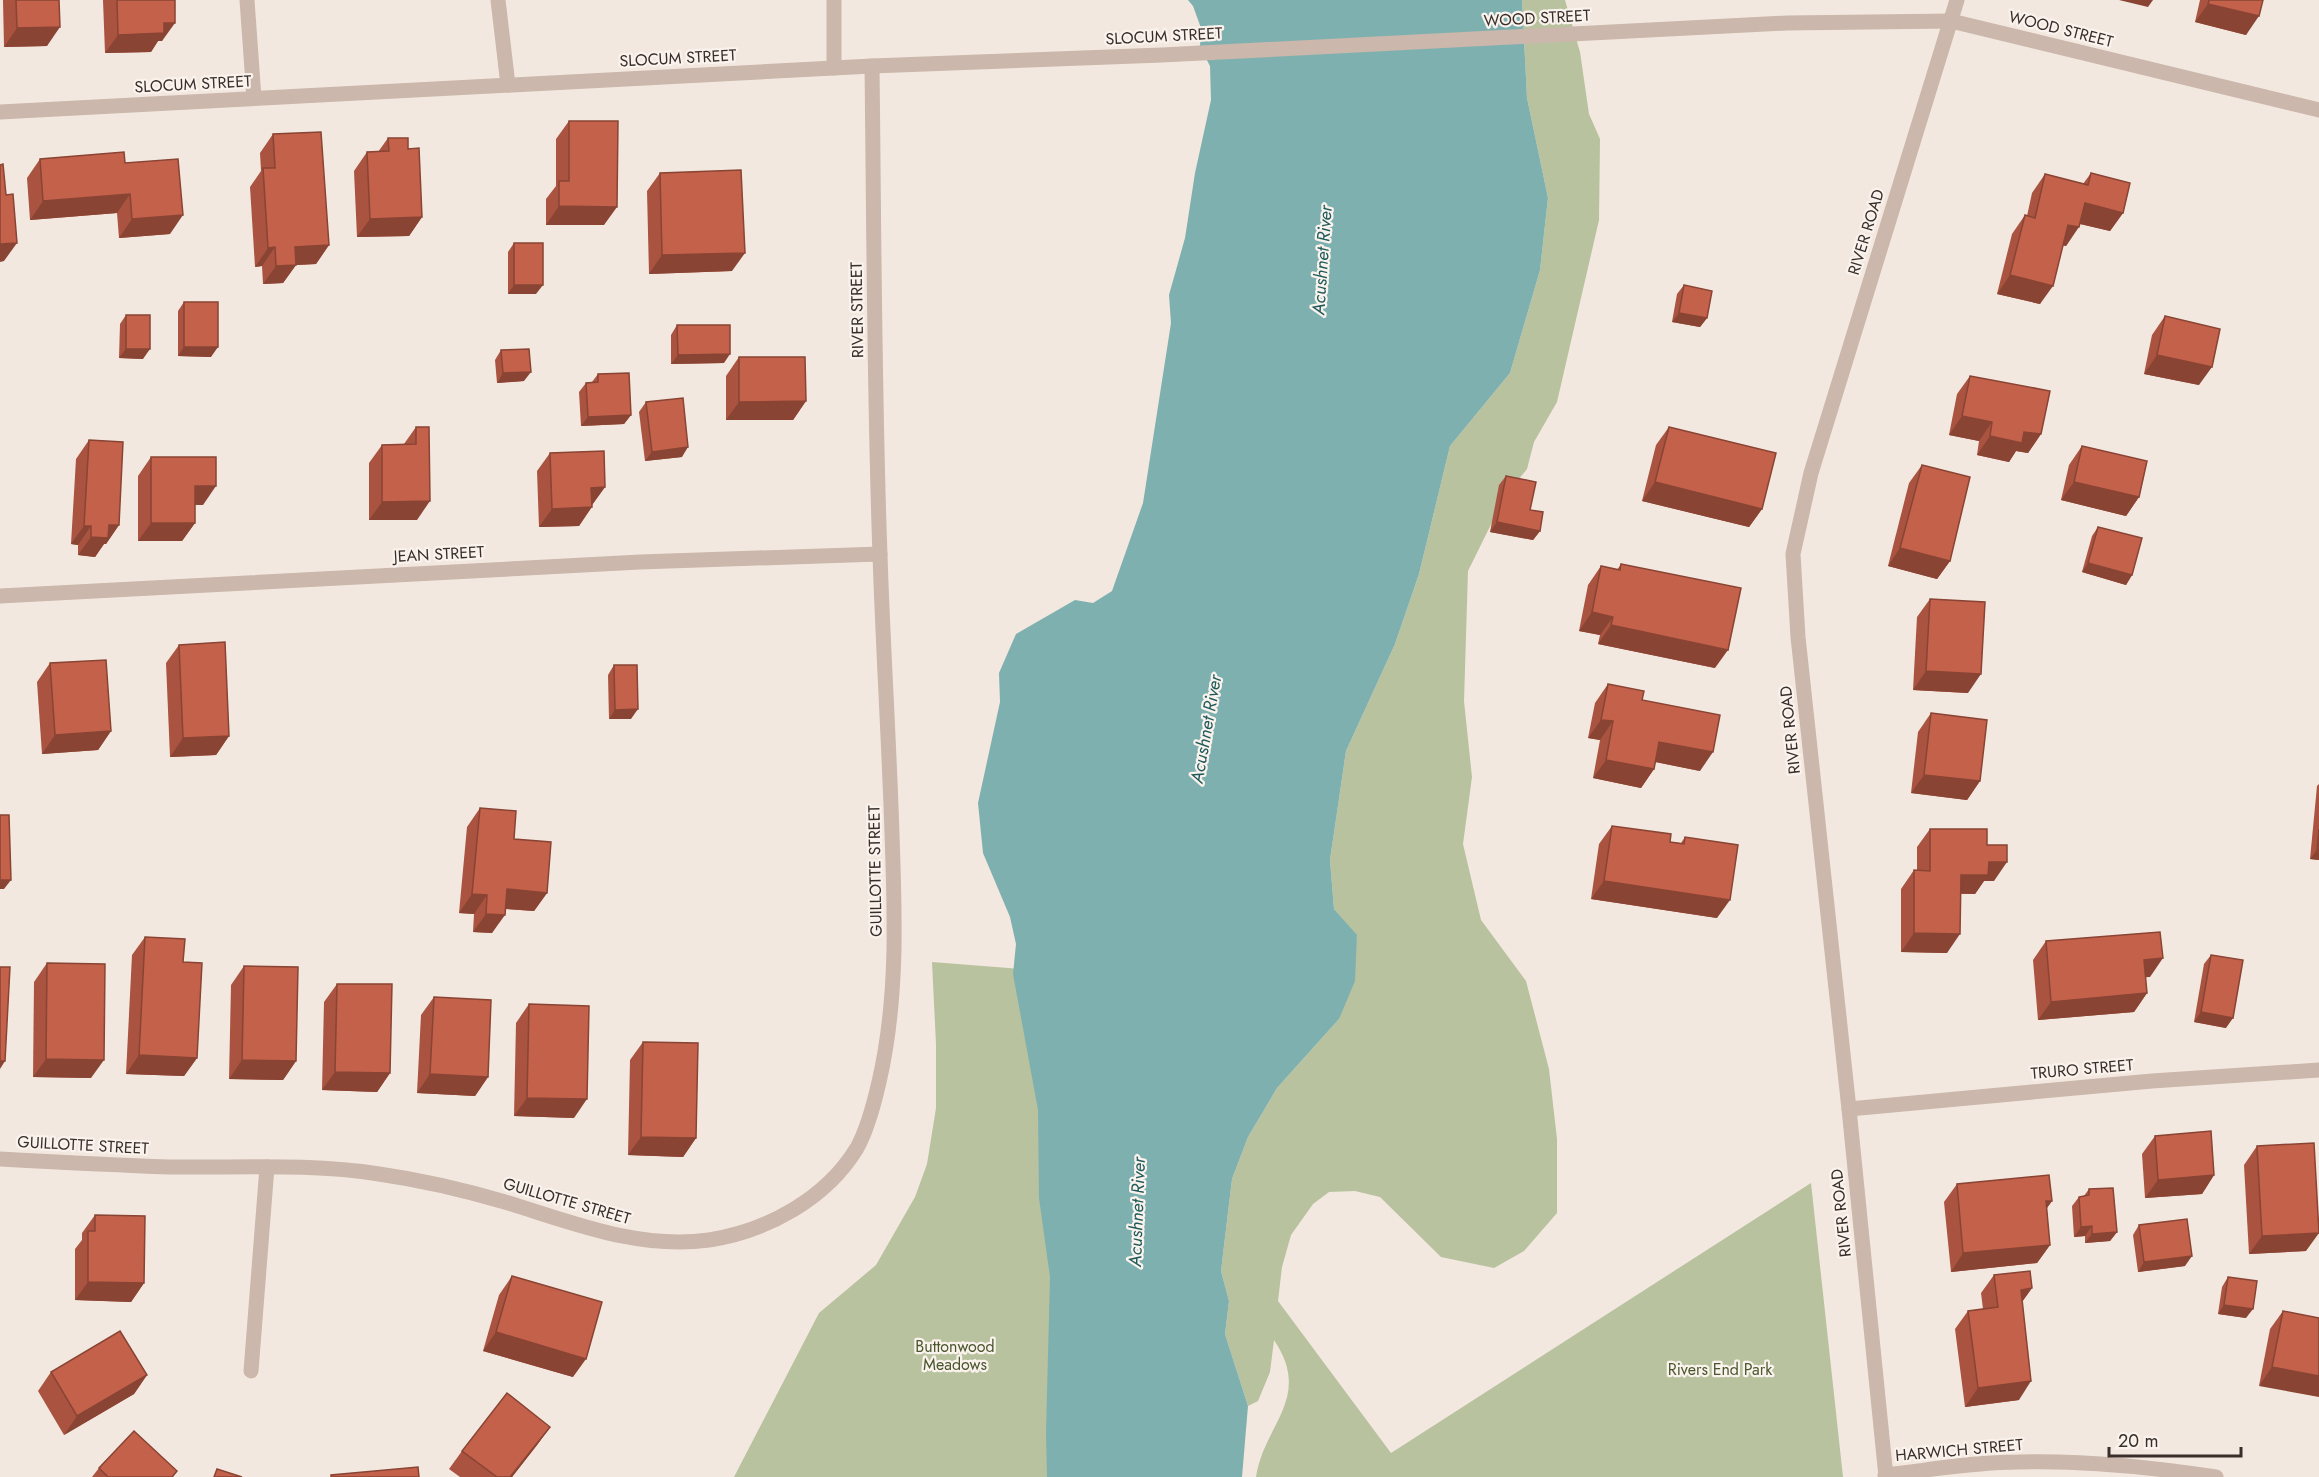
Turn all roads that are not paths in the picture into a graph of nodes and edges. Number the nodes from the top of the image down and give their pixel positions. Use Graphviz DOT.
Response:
graph roads {
  1 [pos="247,0"];
  2 [pos="498,0"];
  3 [pos="834,0"];
  4 [pos="1957,0"];
  5 [pos="1951,21"];
  6 [pos="1358,44"];
  7 [pos="872,66"];
  8 [pos="834,68"];
  9 [pos="507,85"];
  10 [pos="254,98"];
  11 [pos="2319,110"];
  12 [pos="0,112"];
  13 [pos="880,554"];
  14 [pos="0,596"];
  15 [pos="2319,1070"];
  16 [pos="1849,1109"];
  17 [pos="0,1159"];
  18 [pos="267,1167"];
  19 [pos="251,1371"];
  20 [pos="1885,1476"];
  21 [pos="2216,1477"];
  1 -- 10 [label="street"];
  2 -- 9 [label="street"];
  3 -- 8 [label="street"];
  4 -- 5 [label="street, RIVER ROAD"];
  5 -- 6 [label="street, WOOD STREET"];
  5 -- 11 [label="street, WOOD STREET"];
  5 -- 16 [label="street, RIVER ROAD"];
  6 -- 7 [label="street, SLOCUM STREET"];
  7 -- 8 [label="street, SLOCUM STREET"];
  7 -- 13 [label="street, RIVER STREET"];
  8 -- 9 [label="street, SLOCUM STREET"];
  9 -- 10 [label="street, SLOCUM STREET"];
  10 -- 12 [label="street, SLOCUM STREET"];
  13 -- 14 [label="street, JEAN STREET"];
  13 -- 18 [label="street, GUILLOTTE STREET"];
  15 -- 16 [label="street, TRURO STREET"];
  16 -- 20 [label="street, RIVER ROAD"];
  17 -- 18 [label="street, GUILLOTTE STREET"];
  18 -- 19 [label="street"];
  20 -- 21 [label="street, HARWICH STREET"];
}
